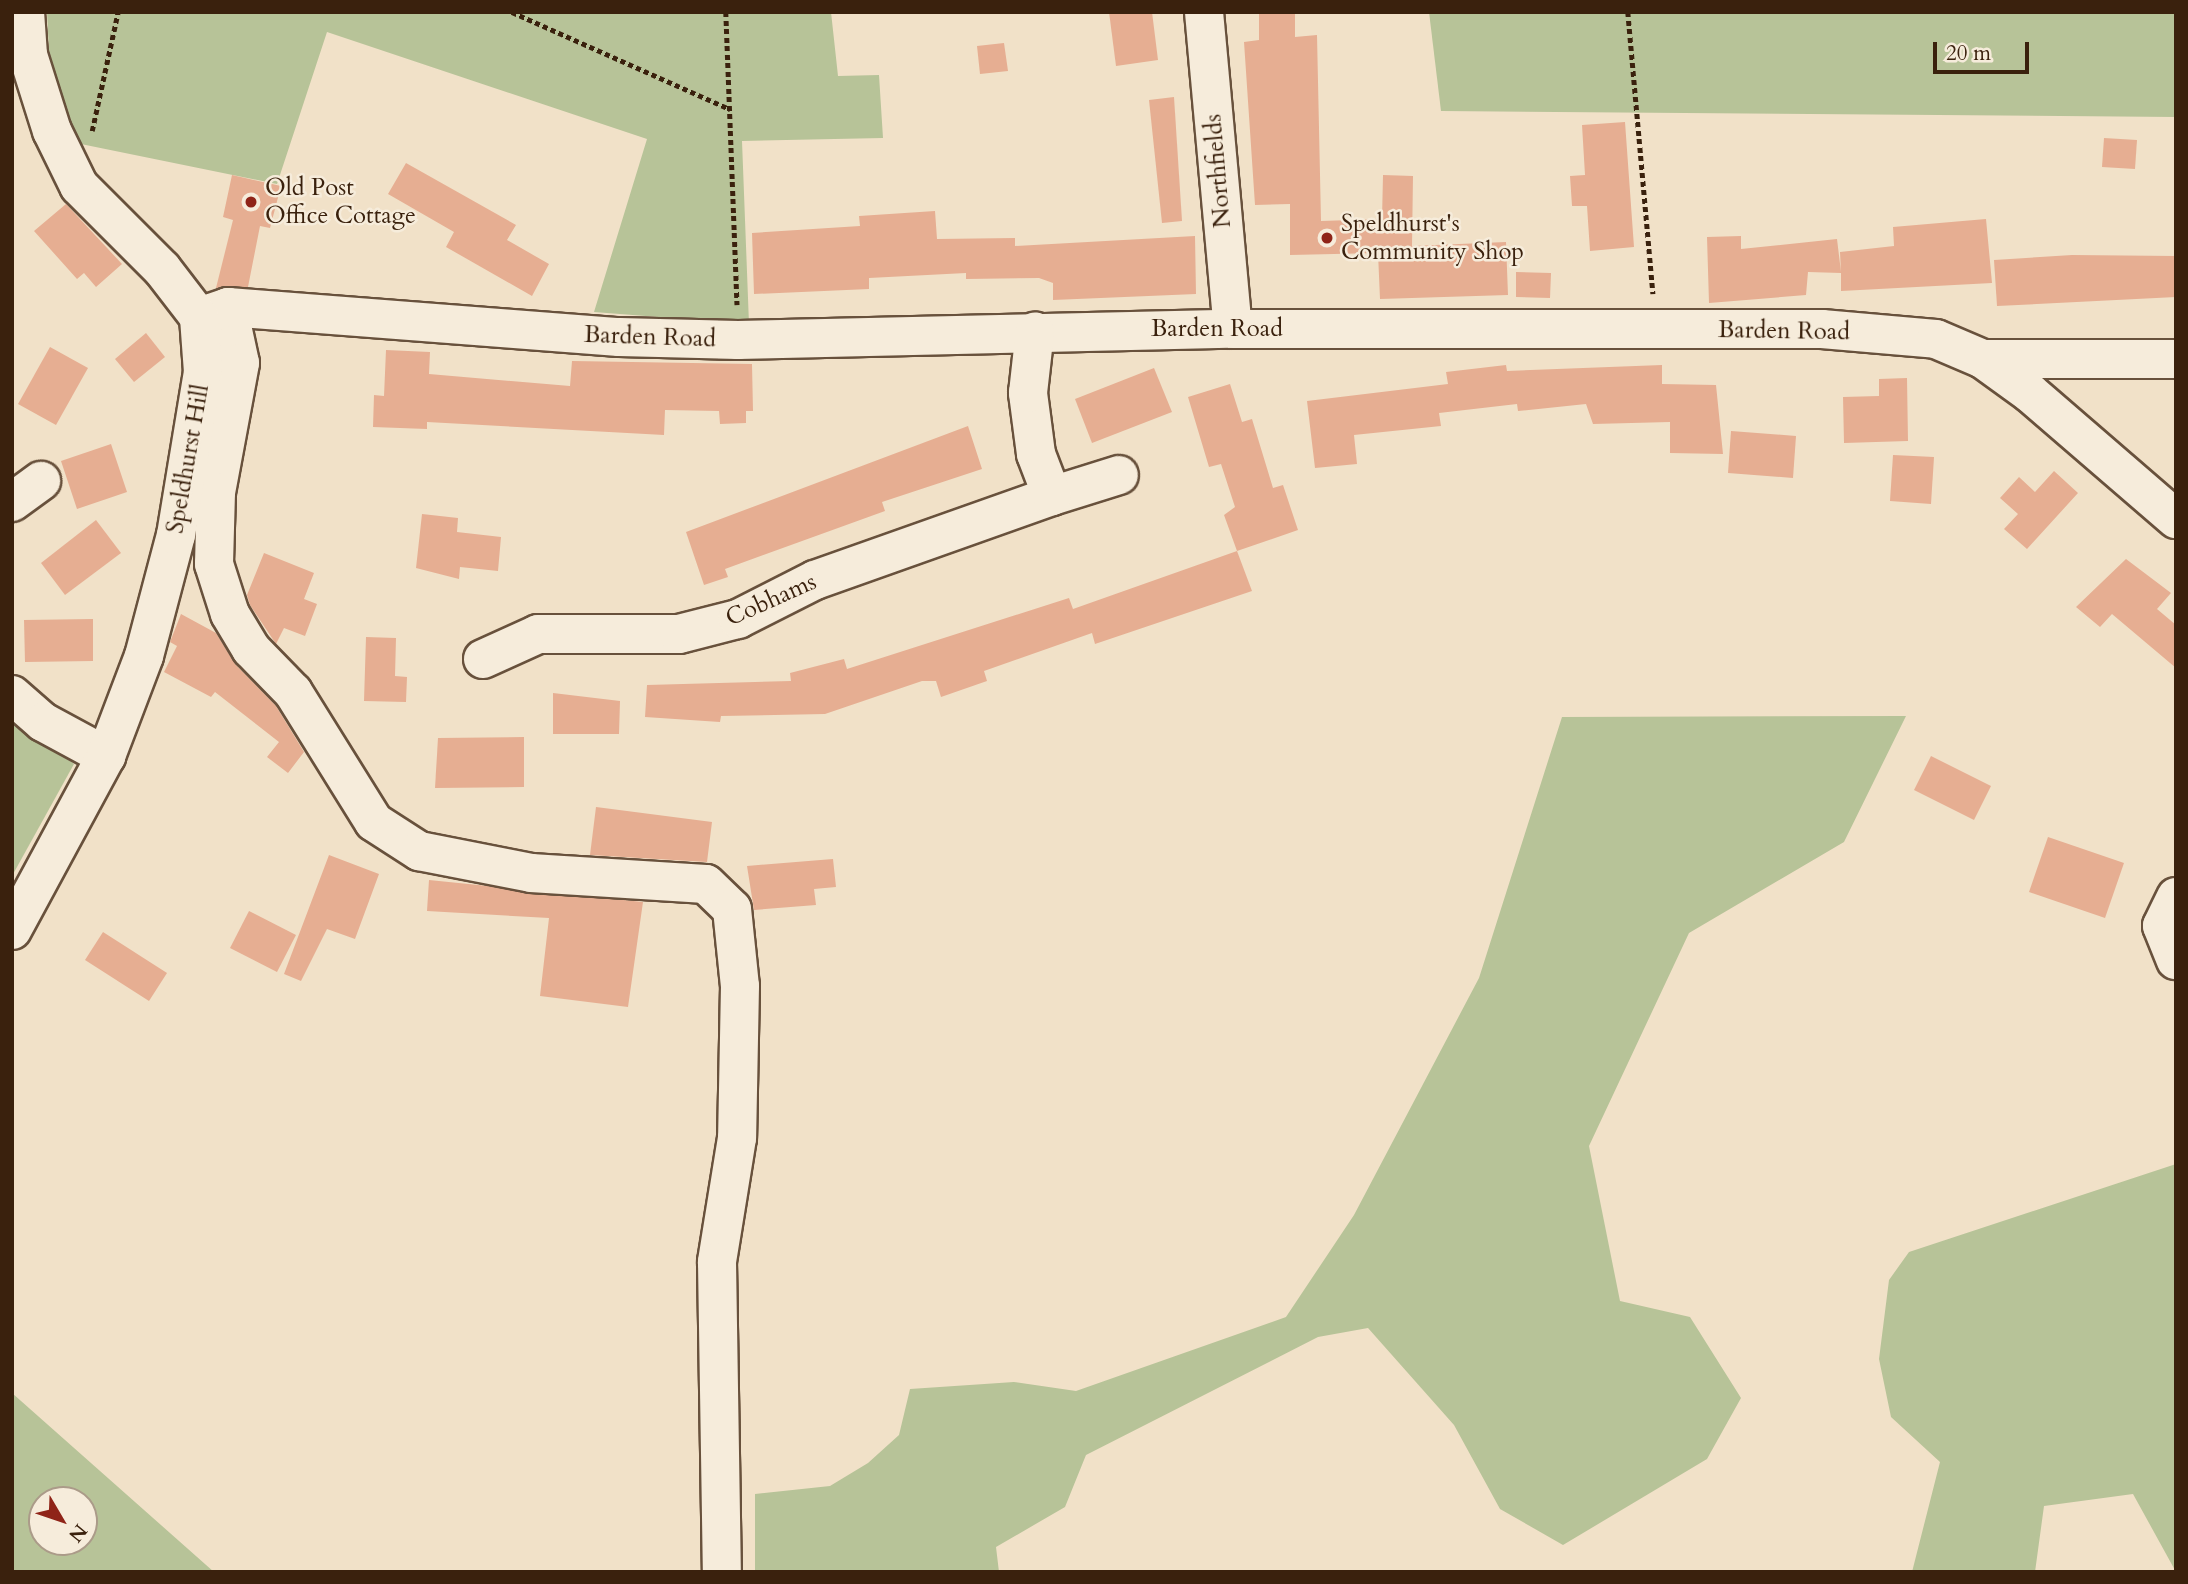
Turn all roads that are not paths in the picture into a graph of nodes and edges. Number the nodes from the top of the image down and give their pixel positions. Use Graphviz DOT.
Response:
graph roads {
  1 [pos="25,12"];
  2 [pos="1204,12"];
  3 [pos="214,312"];
  4 [pos="1233,329"];
  5 [pos="1035,331"];
  6 [pos="1983,359"];
  7 [pos="2176,359"];
  8 [pos="1119,475"];
  9 [pos="1052,496"];
  10 [pos="2176,519"];
  11 [pos="482,659"];
  12 [pos="12,695"];
  13 [pos="106,756"];
  14 [pos="2176,897"];
  15 [pos="12,930"];
  16 [pos="2176,960"];
  17 [pos="722,1572"];
  1 -- 3 [label="street"];
  2 -- 4 [label="street, Northfields"];
  3 -- 5 [label="street, Barden Road"];
  3 -- 13 [label="street, Speldhurst Hill"];
  3 -- 17 [label="street"];
  4 -- 5 [label="street, Barden Road"];
  4 -- 6 [label="street, Barden Road"];
  5 -- 9 [label="street"];
  6 -- 7 [label="street"];
  6 -- 10 [label="street, Barden Road"];
  8 -- 9 [label="street, Cobhams"];
  9 -- 11 [label="street, Cobhams"];
  12 -- 13 [label="street"];
  13 -- 15 [label="street, Speldhurst Hill"];
  14 -- 16 [label="street"];
}
